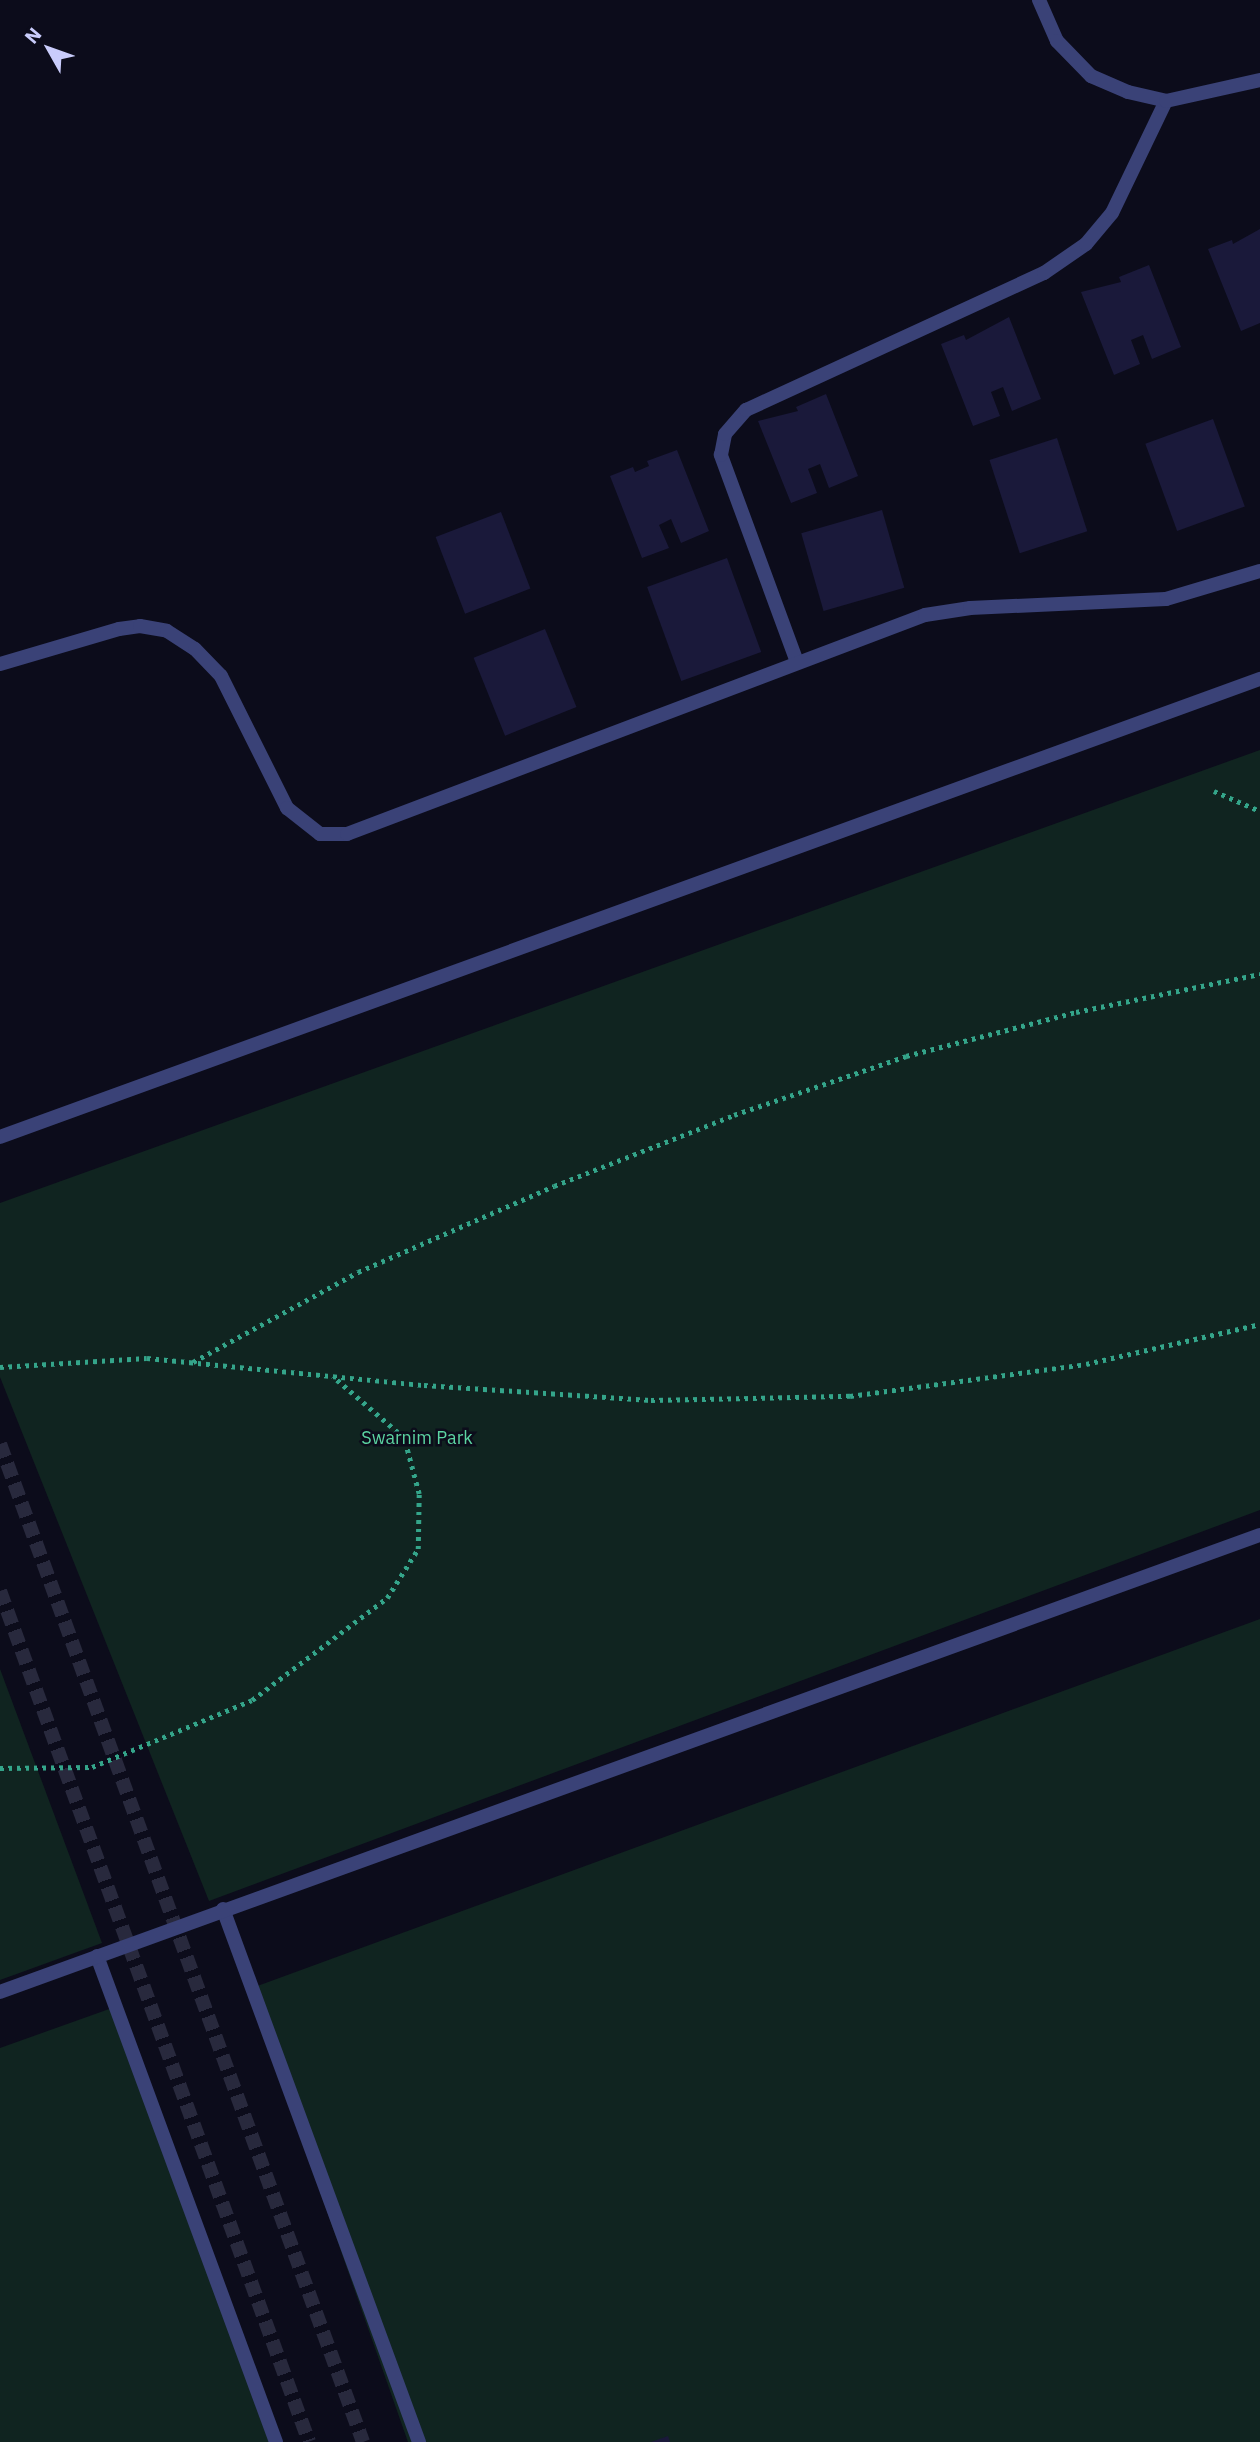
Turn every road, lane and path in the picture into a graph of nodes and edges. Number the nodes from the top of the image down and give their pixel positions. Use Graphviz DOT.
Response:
graph roads {
  1 [pos="1039,0"];
  2 [pos="1260,80"];
  3 [pos="1166,102"];
  4 [pos="1260,571"];
  5 [pos="797,663"];
  6 [pos="0,664"];
  7 [pos="1260,679"];
  8 [pos="1214,791"];
  9 [pos="1260,811"];
  10 [pos="1260,974"];
  11 [pos="0,1137"];
  12 [pos="1260,1324"];
  13 [pos="192,1362"];
  14 [pos="0,1367"];
  15 [pos="331,1376"];
  16 [pos="1260,1535"];
  17 [pos="0,1768"];
  18 [pos="223,1909"];
  19 [pos="97,1956"];
  20 [pos="0,1992"];
  21 [pos="276,2442"];
  22 [pos="419,2442"];
  1 -- 3 [label="street"];
  2 -- 3 [label="street"];
  3 -- 5 [label="street"];
  4 -- 5 [label="street"];
  5 -- 6 [label="street"];
  7 -- 11 [label="street"];
  8 -- 9 [label="path"];
  10 -- 13 [label="path"];
  12 -- 15 [label="path"];
  13 -- 14 [label="path"];
  13 -- 15 [label="path"];
  15 -- 17 [label="path"];
  16 -- 18 [label="street"];
  18 -- 19 [label="street"];
  18 -- 22 [label="street"];
  19 -- 20 [label="street"];
  19 -- 21 [label="street"];
}
